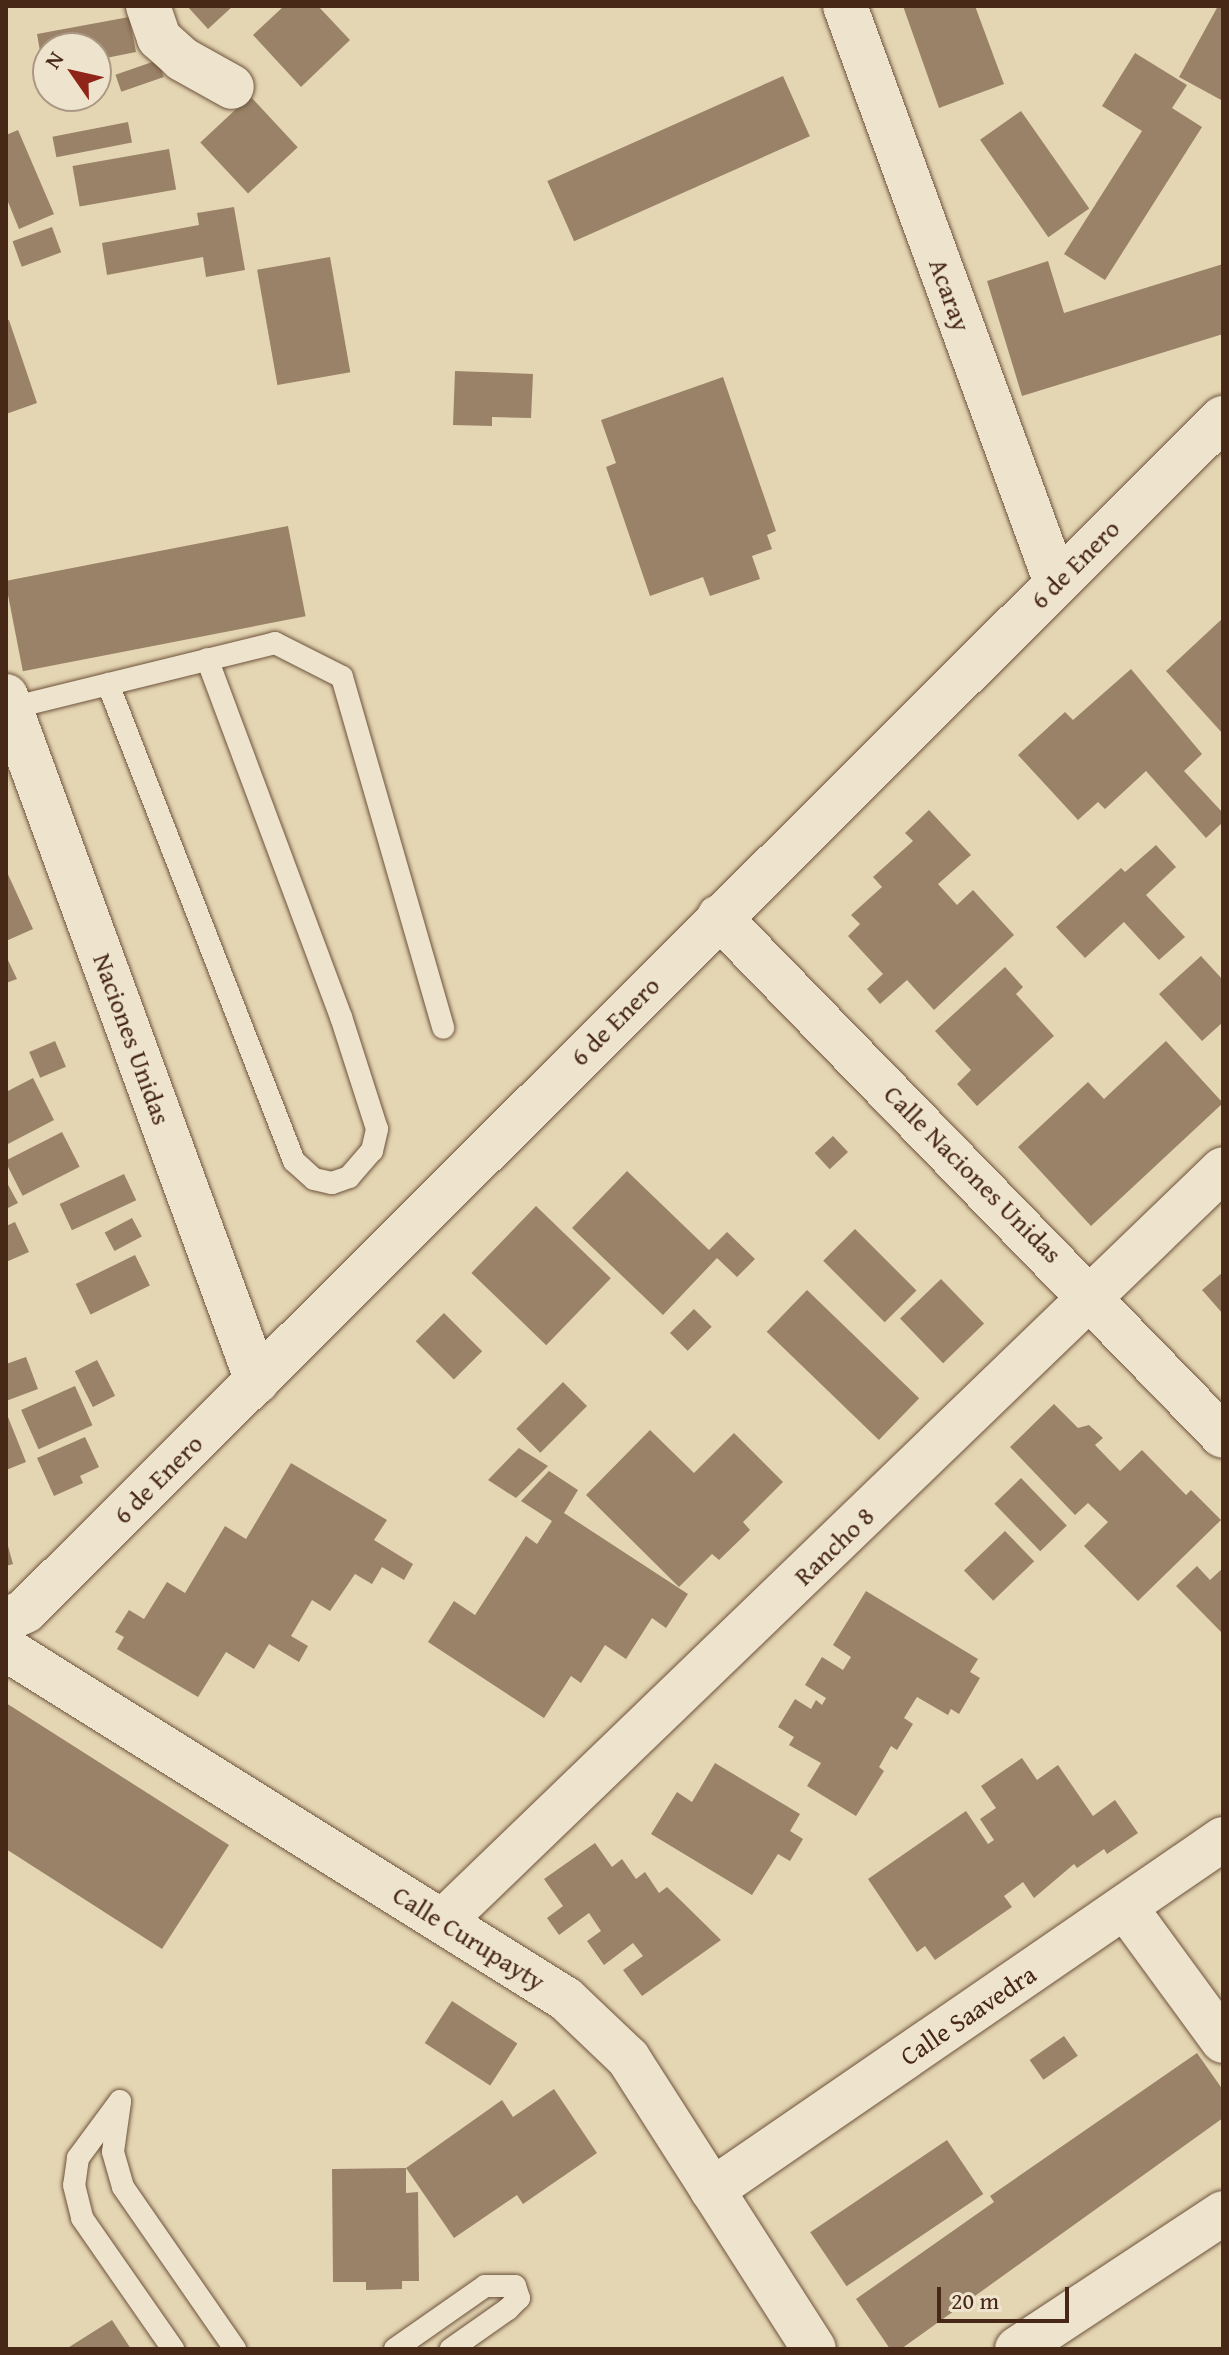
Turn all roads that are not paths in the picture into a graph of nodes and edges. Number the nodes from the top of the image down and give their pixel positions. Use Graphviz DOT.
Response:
graph roads {
  1 [pos="148,6"];
  2 [pos="845,6"];
  3 [pos="232,87"];
  4 [pos="1223,418"];
  5 [pos="1056,583"];
  6 [pos="207,659"];
  7 [pos="108,684"];
  8 [pos="8,705"];
  9 [pos="719,917"];
  10 [pos="443,1028"];
  11 [pos="1223,1169"];
  12 [pos="1094,1297"];
  13 [pos="257,1381"];
  14 [pos="1223,1436"];
  15 [pos="6,1620"];
  16 [pos="6,1649"];
  17 [pos="1223,1839"];
  18 [pos="1125,1907"];
  19 [pos="443,1921"];
  20 [pos="1223,2041"];
  21 [pos="712,2190"];
  22 [pos="1223,2213"];
  23 [pos="173,2349"];
  24 [pos="235,2349"];
  25 [pos="395,2349"];
  26 [pos="451,2349"];
  27 [pos="814,2349"];
  28 [pos="1017,2349"];
  1 -- 3 [label="street"];
  2 -- 5 [label="street, Acaray"];
  4 -- 5 [label="street, 6 de Enero"];
  5 -- 9 [label="street, 6 de Enero"];
  6 -- 7 [label="lane"];
  6 -- 7 [label="lane"];
  6 -- 10 [label="lane"];
  7 -- 8 [label="lane"];
  8 -- 13 [label="street, Naciones Unidas"];
  9 -- 12 [label="street, Calle Naciones Unidas"];
  9 -- 13 [label="street, 6 de Enero"];
  11 -- 12 [label="street, Rancho 8"];
  12 -- 14 [label="street, Calle Naciones Unidas"];
  12 -- 19 [label="street, Rancho 8"];
  13 -- 15 [label="street, 6 de Enero"];
  16 -- 19 [label="street, Calle Curupayty"];
  17 -- 18 [label="street, Calle Saavedra"];
  18 -- 20 [label="street"];
  18 -- 21 [label="street, Calle Saavedra"];
  19 -- 21 [label="street, Calle Curupayty"];
  21 -- 27 [label="street, Calle Curupayty"];
  22 -- 28 [label="street"];
  23 -- 24 [label="lane"];
  25 -- 26 [label="lane"];
}
